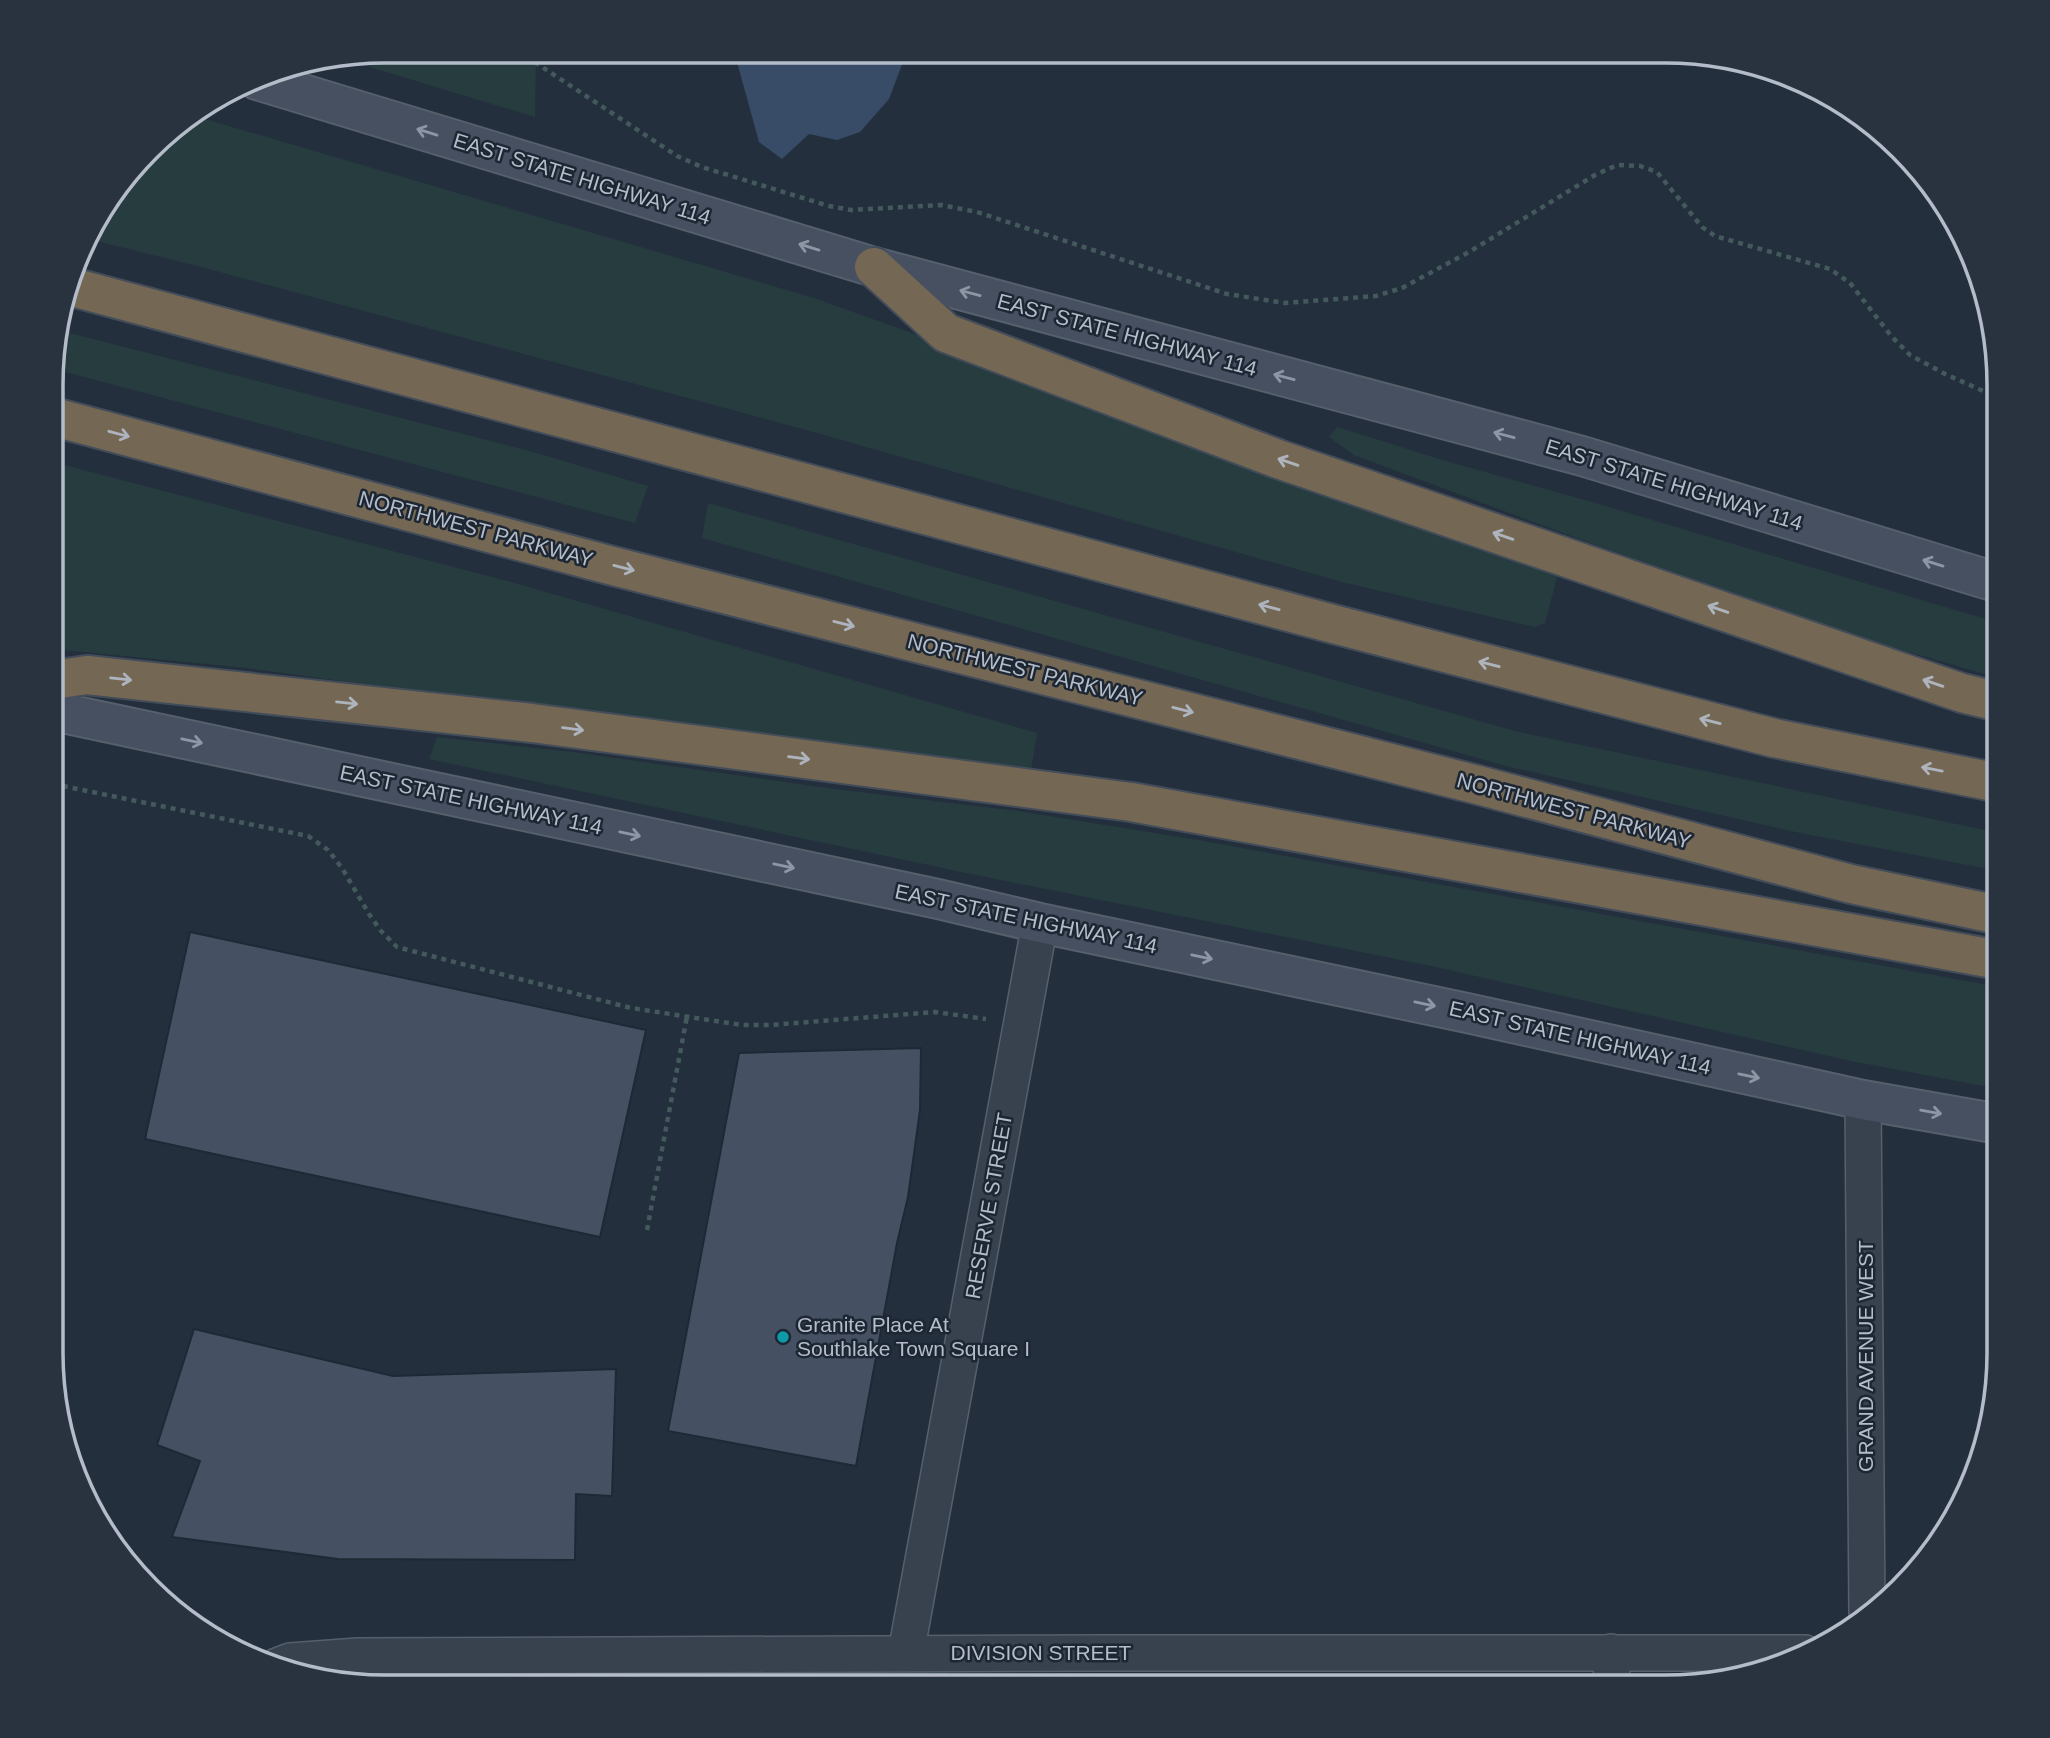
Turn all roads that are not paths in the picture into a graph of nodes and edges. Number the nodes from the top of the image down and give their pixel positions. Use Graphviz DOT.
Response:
graph roads {
  1 [pos="271,84"];
  2 [pos="874,267"];
  3 [pos="78,289"];
  4 [pos="63,419"];
  5 [pos="1987,579"];
  6 [pos="63,679"];
  7 [pos="1987,699"];
  8 [pos="63,713"];
  9 [pos="1987,781"];
  10 [pos="1987,912"];
  11 [pos="1040,923"];
  12 [pos="1987,958"];
  13 [pos="1863,1100"];
  14 [pos="1987,1122"];
  15 [pos="1867,1603"];
  16 [pos="1611,1652"];
  17 [pos="906,1653"];
  18 [pos="1781,1653"];
  19 [pos="292,1661"];
  20 [pos="1612,1675"];
  2 -- 1 [label="main road, EAST STATE HIGHWAY 114, one-way"];
  5 -- 2 [label="main road, EAST STATE HIGHWAY 114, one-way"];
  7 -- 2 [label="highway, one-way"];
  9 -- 3 [label="highway, one-way"];
  4 -- 10 [label="highway, NORTHWEST PARKWAY, one-way"];
  6 -- 12 [label="highway, one-way"];
  8 -- 11 [label="main road, EAST STATE HIGHWAY 114, one-way"];
  11 -- 13 [label="main road, EAST STATE HIGHWAY 114, one-way"];
  11 -- 17 [label="street, RESERVE STREET"];
  13 -- 14 [label="main road, EAST STATE HIGHWAY 114, one-way"];
  13 -- 15 [label="street, GRAND AVENUE WEST"];
  16 -- 17 [label="street, DIVISION STREET"];
  16 -- 18 [label="street, DIVISION STREET"];
  16 -- 20 [label="street"];
  17 -- 19 [label="street, DIVISION STREET"];
}
